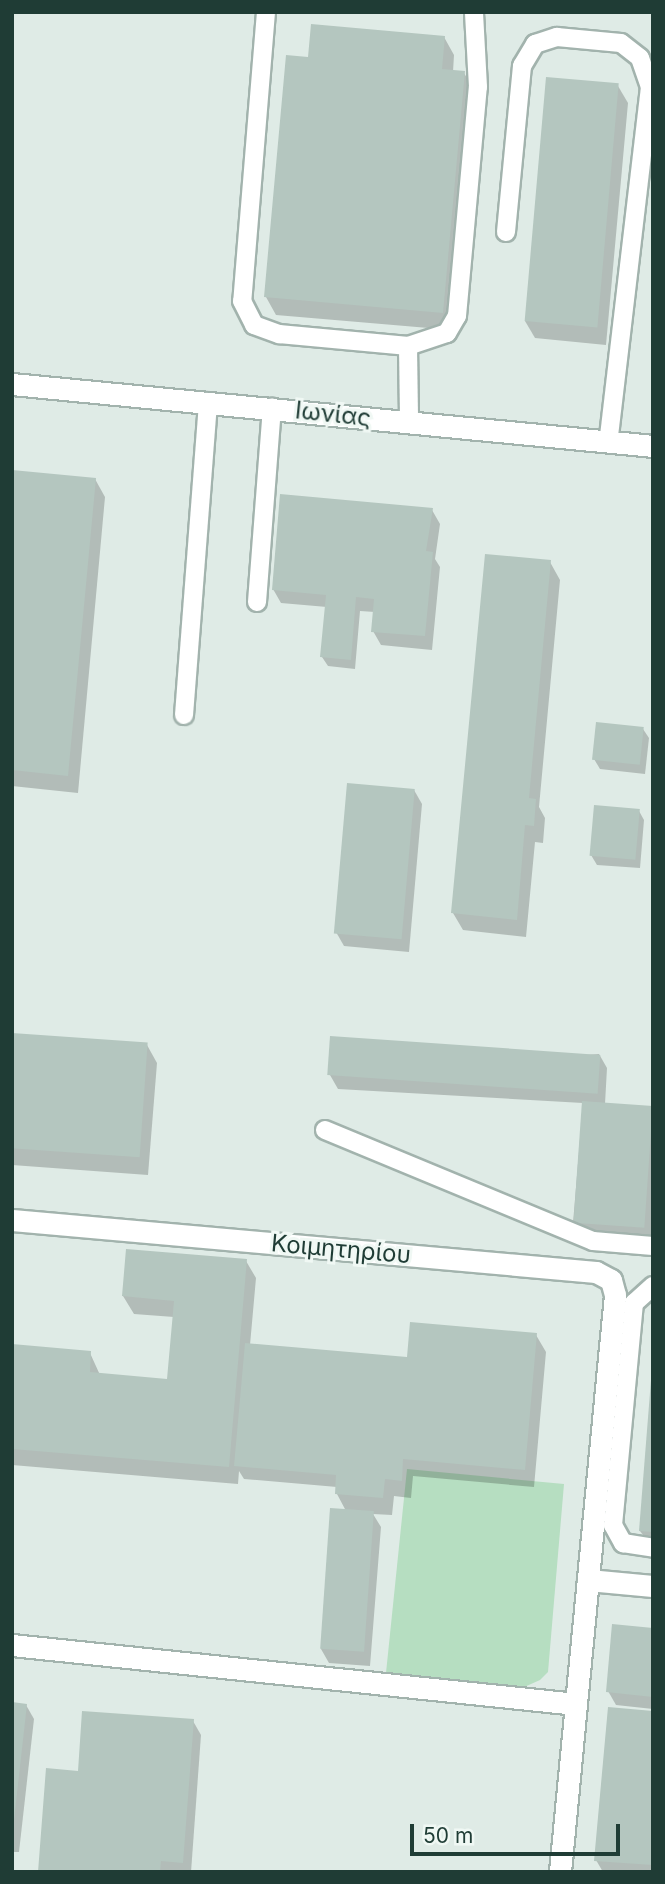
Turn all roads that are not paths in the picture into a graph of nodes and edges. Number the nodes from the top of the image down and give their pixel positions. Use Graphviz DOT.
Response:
graph roads {
  1 [pos="266,12"];
  2 [pos="474,12"];
  3 [pos="506,232"];
  4 [pos="408,346"];
  5 [pos="12,384"];
  6 [pos="208,402"];
  7 [pos="272,408"];
  8 [pos="409,422"];
  9 [pos="608,442"];
  10 [pos="653,446"];
  11 [pos="257,602"];
  12 [pos="184,715"];
  13 [pos="326,1129"];
  14 [pos="12,1220"];
  15 [pos="653,1246"];
  16 [pos="653,1286"];
  17 [pos="653,1548"];
  18 [pos="588,1580"];
  19 [pos="653,1586"];
  20 [pos="12,1645"];
  21 [pos="576,1704"];
  22 [pos="560,1872"];
  1 -- 4 [label="lane"];
  2 -- 4 [label="lane"];
  3 -- 9 [label="lane"];
  4 -- 8 [label="lane"];
  5 -- 6 [label="street, Ιωνίας"];
  6 -- 7 [label="street, Ιωνίας"];
  6 -- 12 [label="lane"];
  7 -- 8 [label="street, Ιωνίας"];
  7 -- 11 [label="lane"];
  8 -- 9 [label="street, Ιωνίας"];
  9 -- 10 [label="street, Ιωνίας"];
  13 -- 15 [label="lane"];
  14 -- 18 [label="street, Κοιμητηρίου"];
  16 -- 17 [label="lane"];
  18 -- 19 [label="street"];
  18 -- 21 [label="street"];
  20 -- 21 [label="street"];
  21 -- 22 [label="street"];
}
